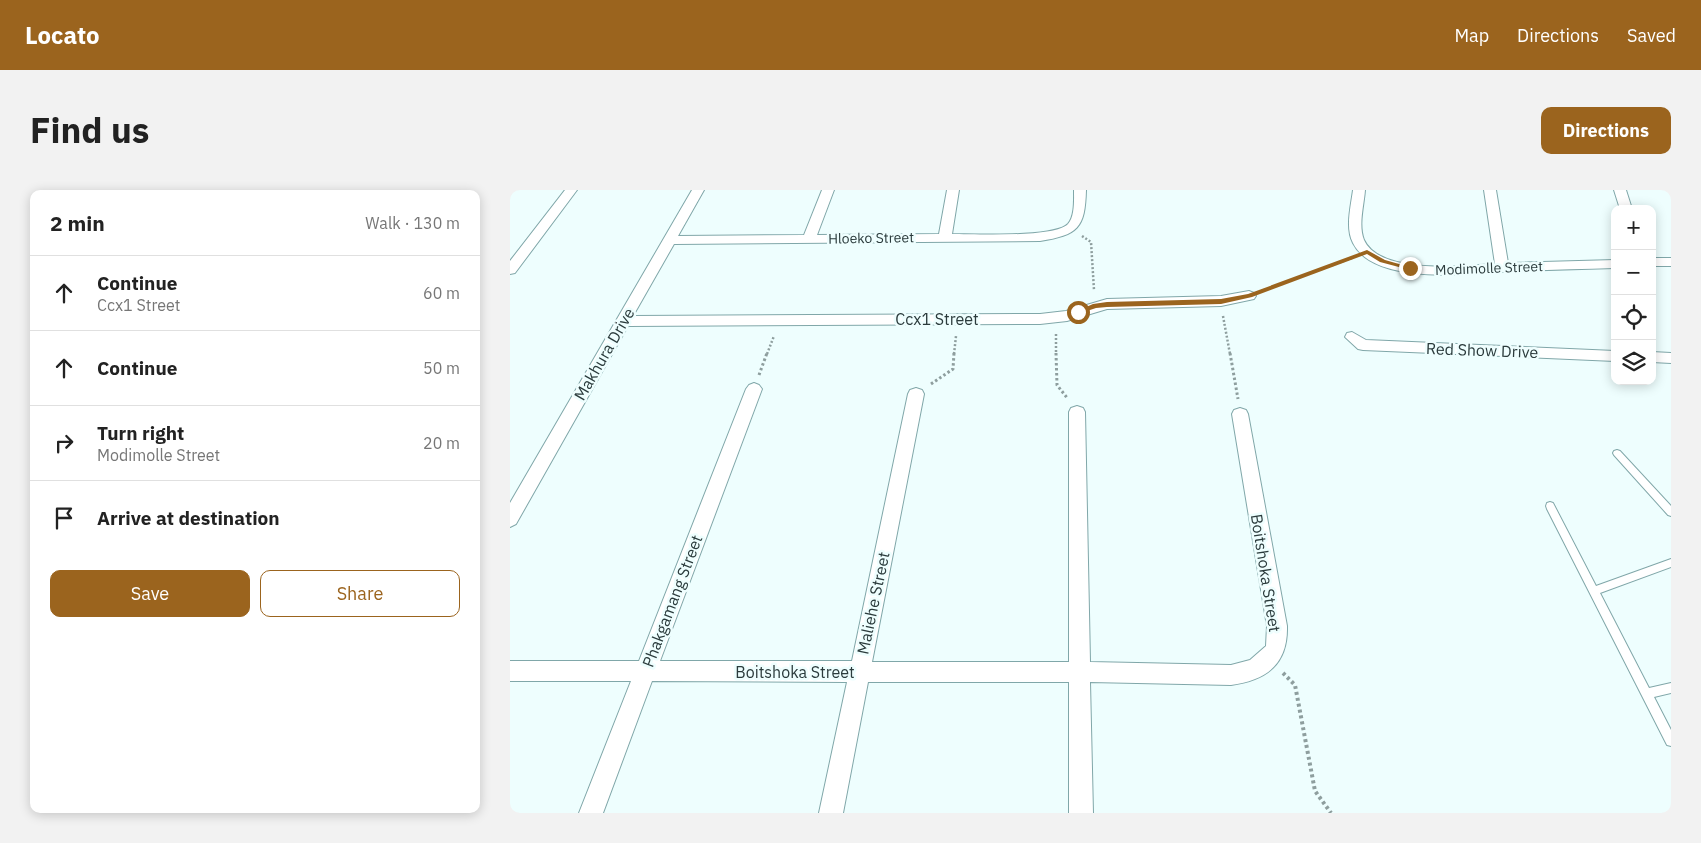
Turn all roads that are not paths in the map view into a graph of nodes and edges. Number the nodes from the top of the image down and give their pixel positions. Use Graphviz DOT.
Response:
graph roads {
  1 [pos="571,190"];
  2 [pos="698,190"];
  3 [pos="828,190"];
  4 [pos="953,190"];
  5 [pos="1080,190"];
  6 [pos="1359,190"];
  7 [pos="1490,190"];
  8 [pos="1620,190"];
  9 [pos="1625,205"];
  10 [pos="945,237"];
  11 [pos="809,238"];
  12 [pos="670,240"];
  13 [pos="1656,262"];
  14 [pos="1671,262"];
  15 [pos="1611,264"];
  16 [pos="1502,268"];
  17 [pos="510,270"];
  18 [pos="1249,296"];
  19 [pos="622,321"];
  20 [pos="1352,337"];
  21 [pos="1611,356"];
  22 [pos="1656,357"];
  23 [pos="1671,358"];
  24 [pos="754,389"];
  25 [pos="916,394"];
  26 [pos="1077,412"];
  27 [pos="1240,414"];
  28 [pos="1617,453"];
  29 [pos="1550,506"];
  30 [pos="1671,512"];
  31 [pos="510,519"];
  32 [pos="1671,563"];
  33 [pos="1593,591"];
  34 [pos="510,671"];
  35 [pos="644,671"];
  36 [pos="859,672"];
  37 [pos="1080,672"];
  38 [pos="1671,688"];
  39 [pos="1647,694"];
  40 [pos="1671,741"];
  41 [pos="592,813"];
  42 [pos="832,813"];
  43 [pos="1081,813"];
  1 -- 17 [label="street"];
  2 -- 12 [label="street, Makhura Drive"];
  3 -- 11 [label="street"];
  4 -- 10 [label="street"];
  5 -- 10 [label="street, Hloeko Street"];
  6 -- 16 [label="street, Modimolle Street"];
  7 -- 16 [label="street"];
  8 -- 9 [label="street"];
  10 -- 11 [label="street, Hloeko Street"];
  11 -- 12 [label="street, Hloeko Street"];
  12 -- 19 [label="street, Makhura Drive"];
  13 -- 14 [label="street"];
  15 -- 16 [label="street, Modimolle Street"];
  18 -- 19 [label="street, Ccx1 Street"];
  19 -- 31 [label="street, Makhura Drive"];
  20 -- 21 [label="street, Red Show Drive"];
  22 -- 23 [label="street"];
  24 -- 35 [label="street, Phakgamang Street"];
  25 -- 36 [label="street, Maliehe Street"];
  26 -- 37 [label="street"];
  27 -- 37 [label="street, Boitshoka Street"];
  28 -- 30 [label="lane"];
  29 -- 33 [label="lane"];
  32 -- 33 [label="lane"];
  33 -- 39 [label="lane"];
  34 -- 35 [label="street, Boitshoka Street"];
  35 -- 36 [label="street, Boitshoka Street"];
  35 -- 41 [label="street, Phakgamang Street"];
  36 -- 37 [label="street, Boitshoka Street"];
  36 -- 42 [label="street, Maliehe Street"];
  37 -- 43 [label="street"];
  38 -- 39 [label="lane"];
  39 -- 40 [label="lane"];
}
